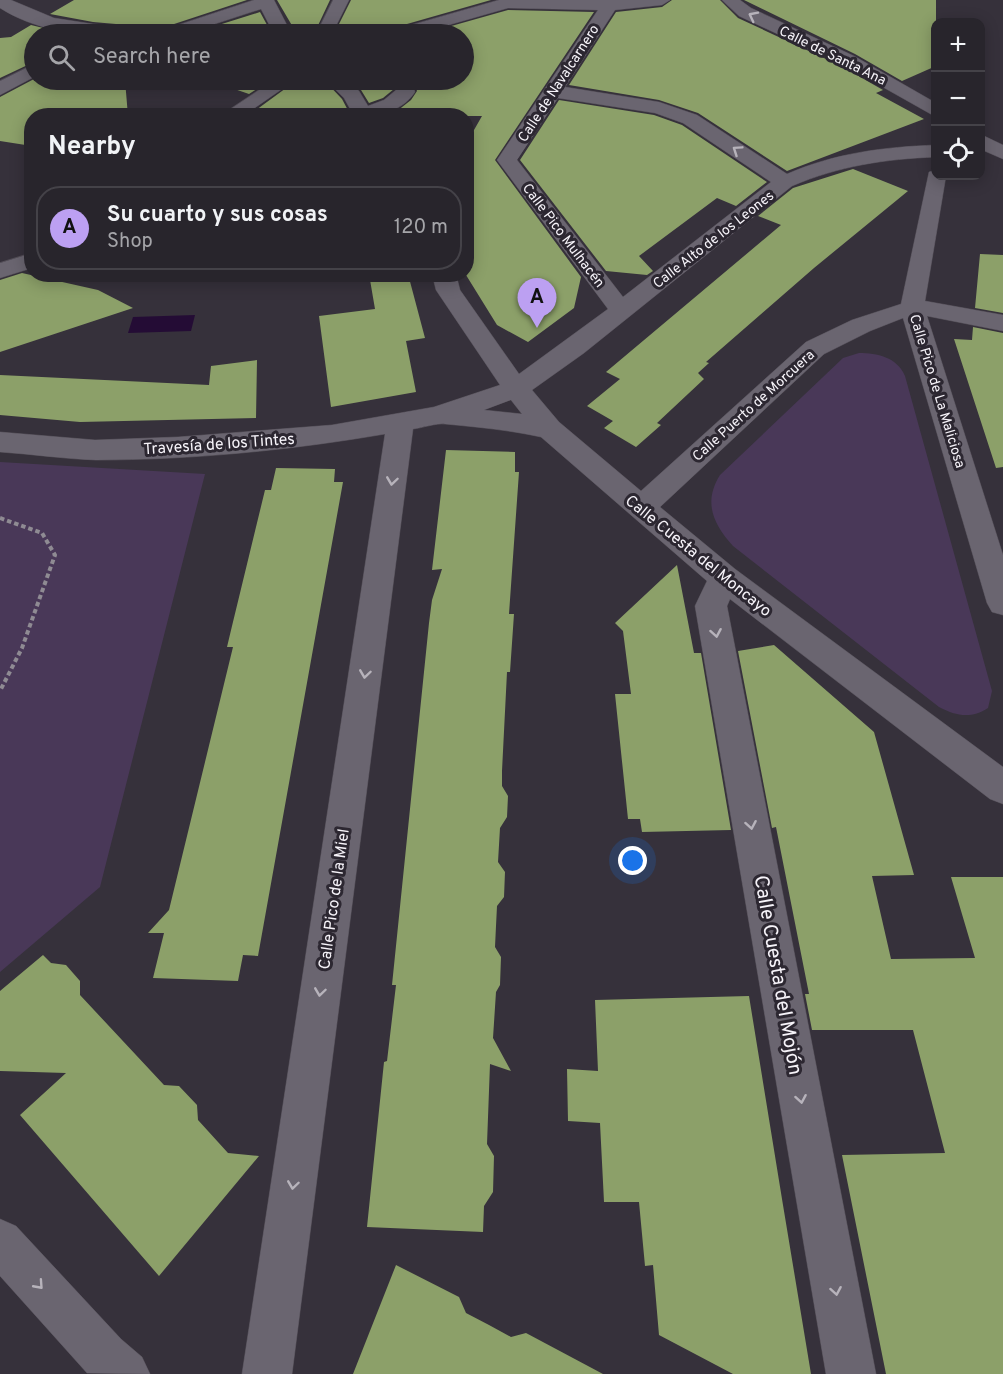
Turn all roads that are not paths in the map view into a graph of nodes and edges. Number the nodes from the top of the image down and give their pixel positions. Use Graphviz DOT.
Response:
graph roads {
  1 [pos="0,0"];
  2 [pos="341,0"];
  3 [pos="730,0"];
  4 [pos="266,1"];
  5 [pos="659,1"];
  6 [pos="609,6"];
  7 [pos="61,24"];
  8 [pos="197,24"];
  9 [pos="278,24"];
  10 [pos="329,24"];
  11 [pos="435,24"];
  12 [pos="24,76"];
  13 [pos="0,89"];
  14 [pos="270,90"];
  15 [pos="346,90"];
  16 [pos="406,90"];
  17 [pos="552,91"];
  18 [pos="242,108"];
  19 [pos="360,108"];
  20 [pos="381,108"];
  21 [pos="931,108"];
  22 [pos="985,142"];
  23 [pos="931,152"];
  24 [pos="1003,153"];
  25 [pos="985,155"];
  26 [pos="1003,159"];
  27 [pos="507,160"];
  28 [pos="935,180"];
  29 [pos="785,182"];
  30 [pos="24,263"];
  31 [pos="0,271"];
  32 [pos="446,282"];
  33 [pos="912,308"];
  34 [pos="621,310"];
  35 [pos="1003,323"];
  36 [pos="516,389"];
  37 [pos="437,416"];
  38 [pos="400,423"];
  39 [pos="549,429"];
  40 [pos="0,442"];
  41 [pos="640,508"];
  42 [pos="724,578"];
  43 [pos="1003,603"];
  44 [pos="955,750"];
  45 [pos="1003,757"];
  46 [pos="1003,788"];
  47 [pos="0,1242"];
  48 [pos="125,1374"];
  49 [pos="267,1374"];
  50 [pos="851,1374"];
  1 -- 7 [label="street"];
  2 -- 10 [label="street"];
  21 -- 3 [label="street, Calle de Santa Ana, one-way"];
  4 -- 8 [label="street"];
  4 -- 9 [label="street"];
  5 -- 6 [label="street"];
  6 -- 11 [label="street"];
  6 -- 17 [label="street, Calle de Navalcarnero"];
  12 -- 13 [label="street"];
  14 -- 18 [label="street"];
  15 -- 19 [label="street"];
  16 -- 20 [label="street"];
  17 -- 27 [label="street, Calle de Navalcarnero"];
  29 -- 17 [label="street, one-way"];
  22 -- 24 [label="street"];
  23 -- 29 [label="street, Calle Alto de los Leones"];
  25 -- 26 [label="street"];
  27 -- 34 [label="street, Calle Pico Mulhacén"];
  28 -- 33 [label="street, Calle Pico de La Maliciosa"];
  29 -- 34 [label="street, Calle Alto de los Leones"];
  30 -- 31 [label="street"];
  32 -- 36 [label="street, Calle Cuesta del Moncayo"];
  33 -- 35 [label="street"];
  33 -- 41 [label="street, Calle Puerto de Morcuera"];
  33 -- 43 [label="street, Calle Pico de La Maliciosa"];
  34 -- 36 [label="street, Calle Alto de los Leones"];
  36 -- 37 [label="street, Travesía de los Tintes"];
  36 -- 39 [label="street, Calle Cuesta del Moncayo"];
  37 -- 38 [label="street, Travesía de los Tintes"];
  37 -- 39 [label="street, Travesía de los Tintes"];
  38 -- 40 [label="street, Travesía de los Tintes"];
  38 -- 49 [label="street, Calle Pico de la Miel, one-way"];
  39 -- 41 [label="street, Calle Cuesta del Moncayo"];
  41 -- 42 [label="street, Calle Cuesta del Moncayo"];
  42 -- 44 [label="street, Calle Cuesta del Moncayo"];
  42 -- 50 [label="street, Calle Cuesta del Mojón, one-way"];
  44 -- 45 [label="street"];
  44 -- 46 [label="street, Calle Cuesta del Moncayo"];
  47 -- 48 [label="street, one-way"];
}
